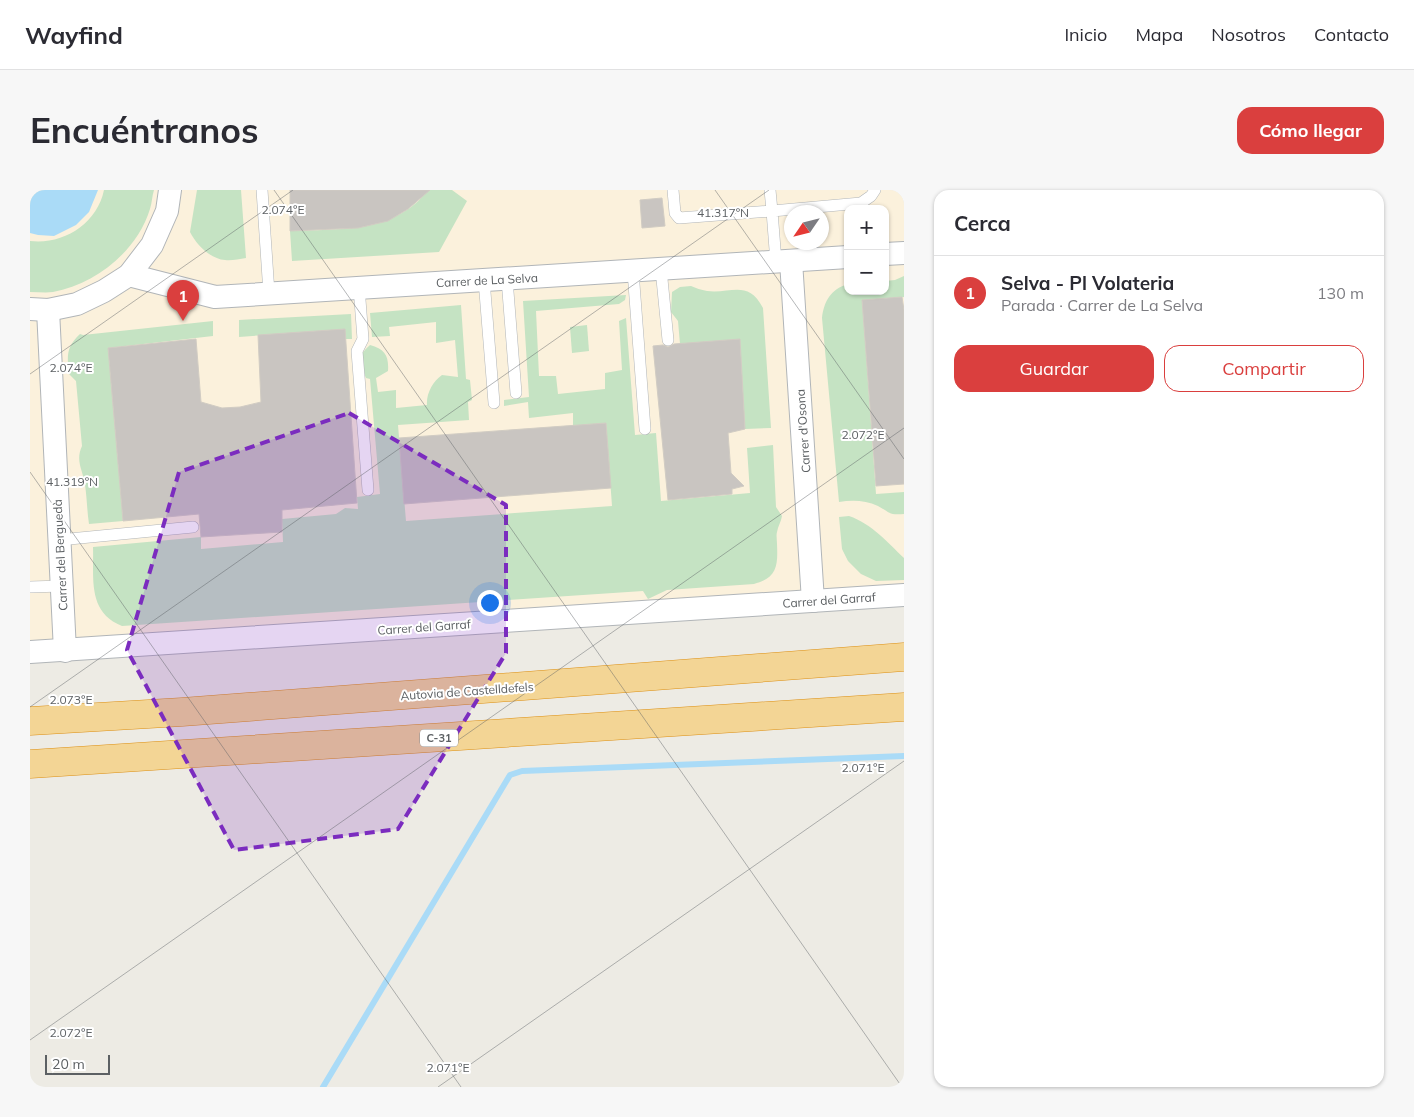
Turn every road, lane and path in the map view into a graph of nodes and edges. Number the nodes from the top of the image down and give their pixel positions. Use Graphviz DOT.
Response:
graph roads {
  1 [pos="170,190"];
  2 [pos="262,190"];
  3 [pos="673,190"];
  4 [pos="770,190"];
  5 [pos="875,190"];
  6 [pos="772,211"];
  7 [pos="904,253"];
  8 [pos="889,254"];
  9 [pos="844,257"];
  10 [pos="783,262"];
  11 [pos="661,269"];
  12 [pos="633,271"];
  13 [pos="129,275"];
  14 [pos="507,279"];
  15 [pos="484,280"];
  16 [pos="360,287"];
  17 [pos="269,293"];
  18 [pos="39,310"];
  19 [pos="668,340"];
  20 [pos="516,393"];
  21 [pos="494,402"];
  22 [pos="645,429"];
  23 [pos="368,490"];
  24 [pos="193,527"];
  25 [pos="59,540"];
  26 [pos="62,586"];
  27 [pos="30,587"];
  28 [pos="904,594"];
  29 [pos="813,601"];
  30 [pos="65,650"];
  31 [pos="30,652"];
  32 [pos="904,657"];
  33 [pos="30,702"];
  34 [pos="904,707"];
  35 [pos="848,711"];
  36 [pos="182,712"];
  37 [pos="904,712"];
  38 [pos="30,721"];
  39 [pos="30,764"];
  1 -- 13 [label="street"];
  2 -- 17 [label="lane"];
  3 -- 6 [label="lane"];
  4 -- 6 [label="lane"];
  5 -- 6 [label="lane"];
  6 -- 10 [label="lane"];
  7 -- 8 [label="street"];
  9 -- 10 [label="street, Carrer de La Selva"];
  10 -- 11 [label="street, Carrer de La Selva"];
  10 -- 29 [label="street, Carrer d'Osona"];
  11 -- 12 [label="street, Carrer de La Selva"];
  11 -- 19 [label="lane"];
  12 -- 14 [label="street, Carrer de La Selva"];
  12 -- 22 [label="lane"];
  13 -- 17 [label="street, Carrer de La Selva"];
  13 -- 18 [label="street"];
  14 -- 15 [label="street, Carrer de La Selva"];
  14 -- 20 [label="lane"];
  15 -- 16 [label="street, Carrer de La Selva"];
  15 -- 21 [label="lane"];
  16 -- 17 [label="street, Carrer de La Selva"];
  16 -- 23 [label="lane"];
  18 -- 25 [label="street, Carrer del Berguedà"];
  24 -- 25 [label="lane"];
  25 -- 26 [label="street, Carrer del Berguedà"];
  26 -- 27 [label="lane"];
  26 -- 30 [label="street, Carrer del Berguedà"];
  28 -- 29 [label="street, Carrer del Garraf"];
  29 -- 30 [label="street, Carrer del Garraf"];
  30 -- 31 [label="street, Carrer del Garraf"];
  32 -- 36 [label="highway, Autovia de Castelldefels"];
  33 -- 36 [label="highway"];
  34 -- 35 [label="highway, C-31"];
  35 -- 37 [label="highway"];
  35 -- 39 [label="highway, C-31"];
  36 -- 38 [label="highway, Autovia de Castelldefels"];
}
